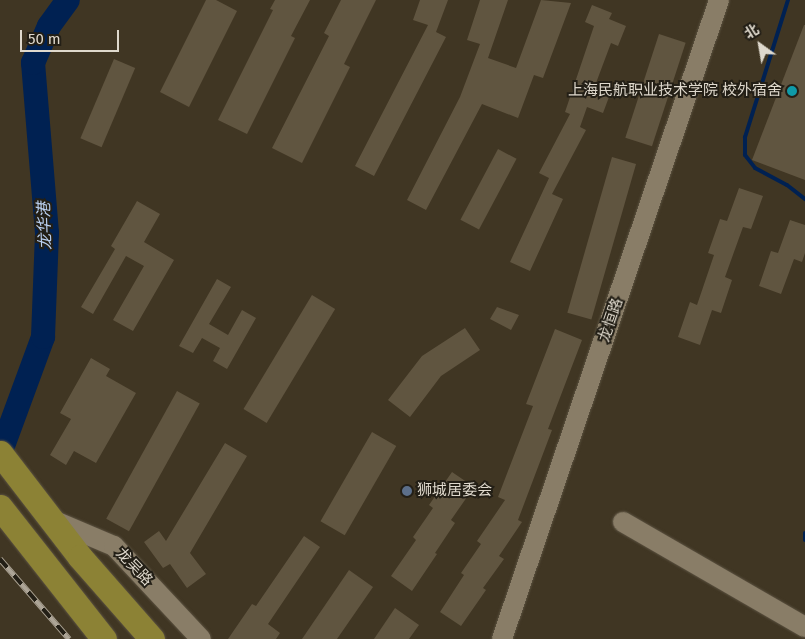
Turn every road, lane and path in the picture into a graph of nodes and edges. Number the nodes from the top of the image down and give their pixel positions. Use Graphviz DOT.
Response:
graph roads {
  1 [pos="719,0"];
  2 [pos="0,453"];
  3 [pos="0,507"];
  4 [pos="50,519"];
  5 [pos="623,522"];
  6 [pos="805,626"];
  7 [pos="104,639"];
  8 [pos="152,639"];
  9 [pos="201,639"];
  10 [pos="502,639"];
  1 -- 10 [label="street, 龙恒路"];
  2 -- 4 [label="main road, 龙吴路"];
  3 -- 7 [label="main road"];
  4 -- 8 [label="main road, 龙吴路"];
  4 -- 9 [label="street, 龙吴路"];
  5 -- 6 [label="street"];
}
